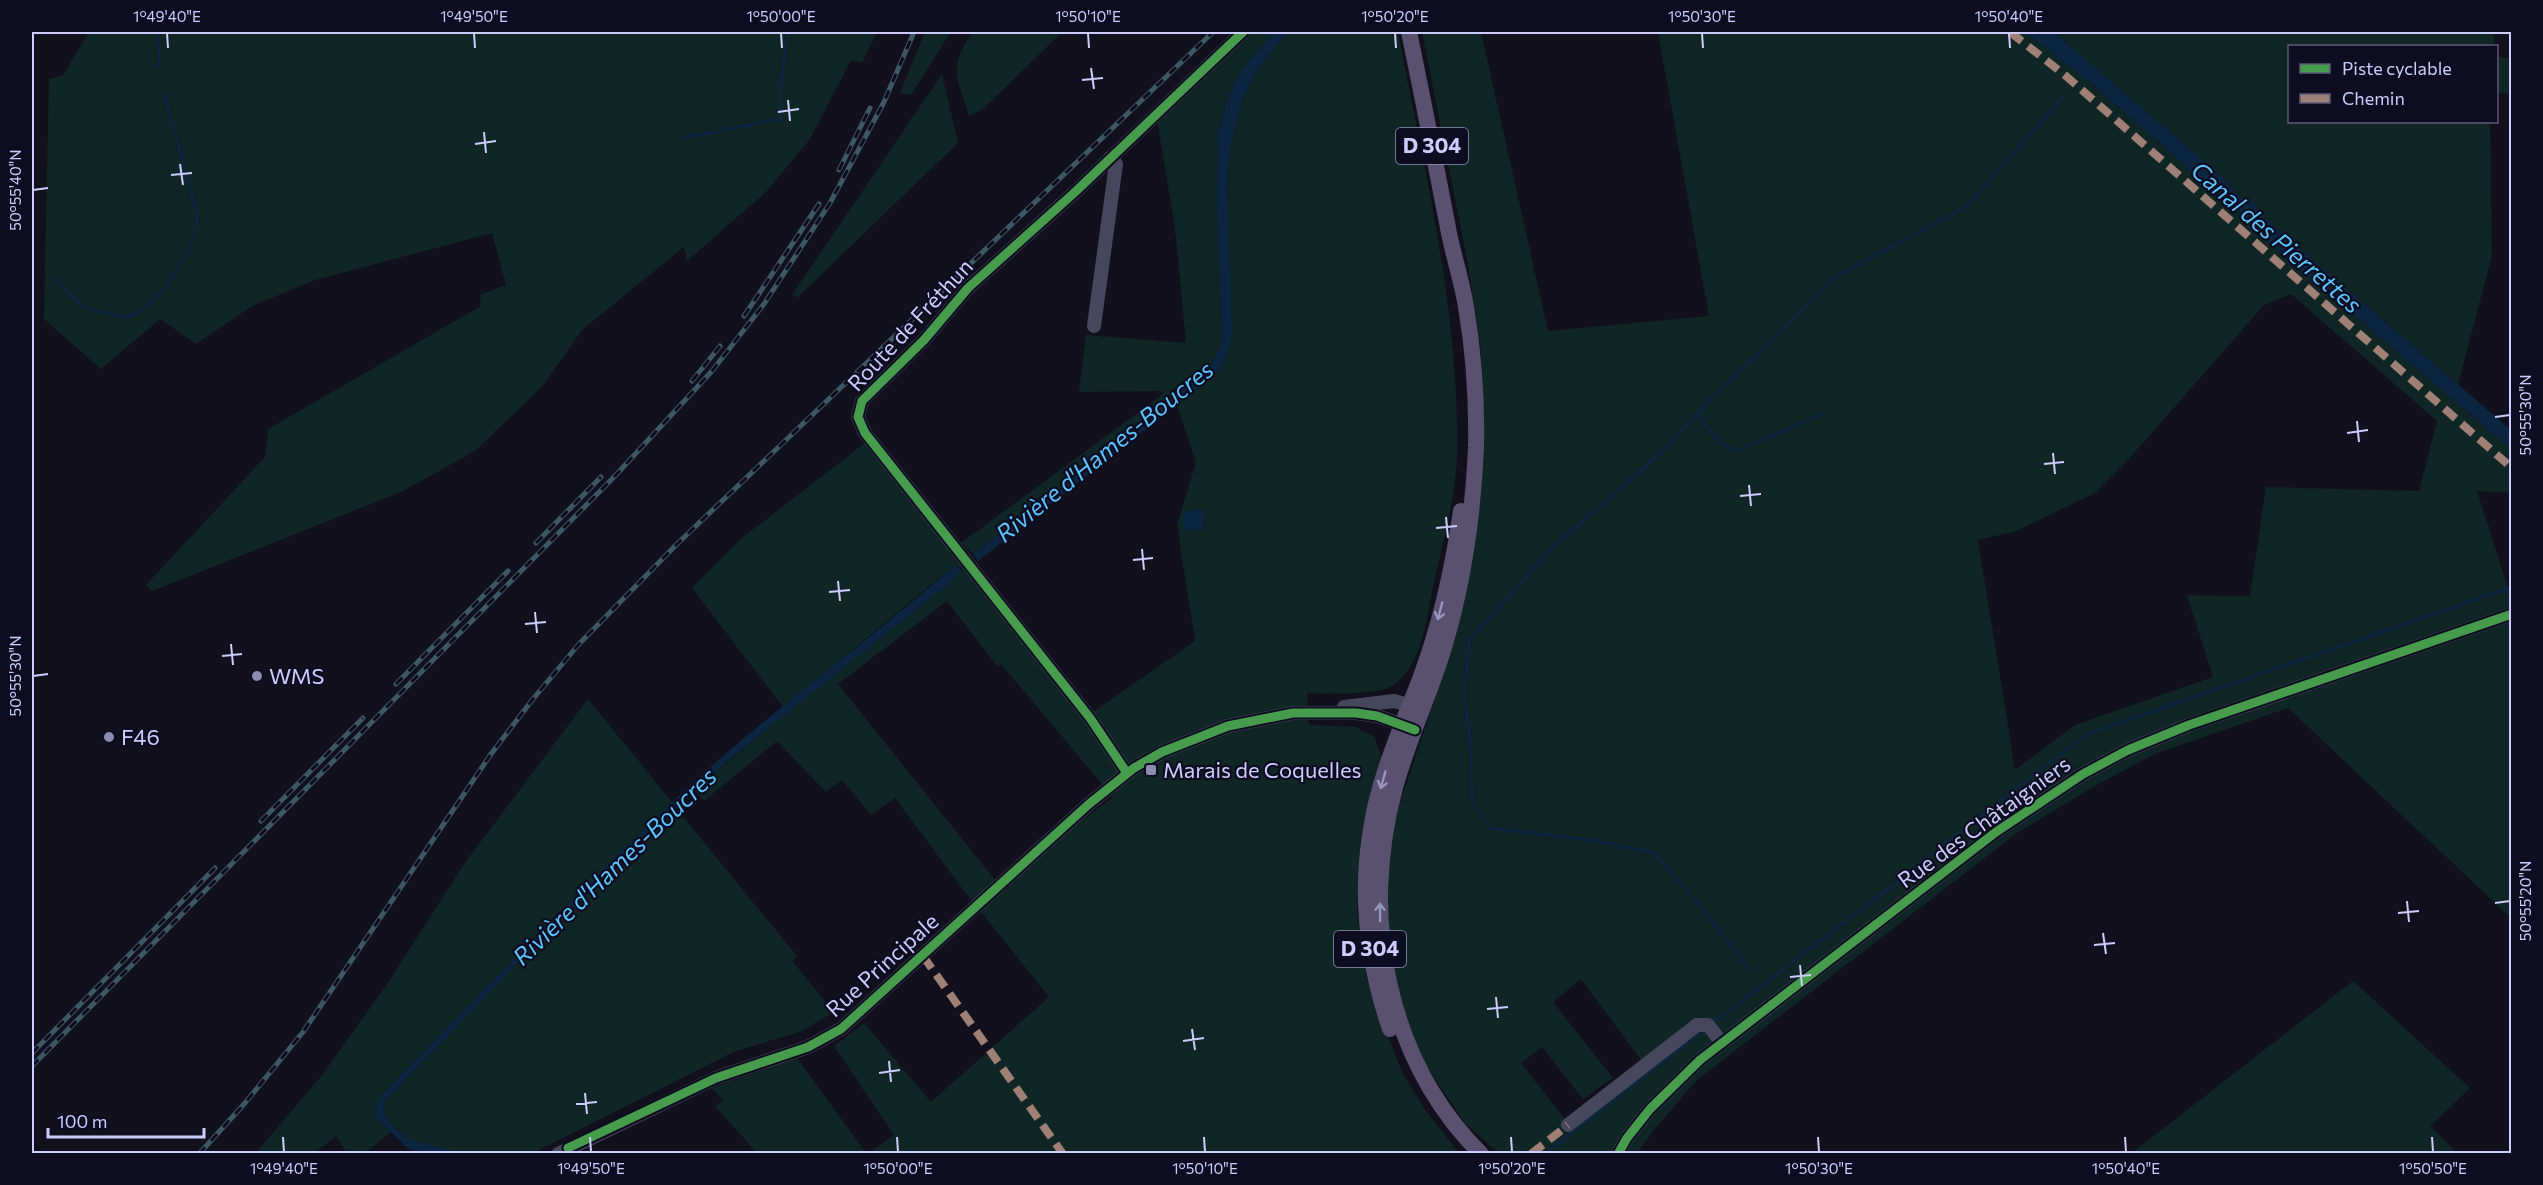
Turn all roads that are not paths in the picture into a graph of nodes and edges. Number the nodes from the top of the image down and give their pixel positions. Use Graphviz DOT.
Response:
graph roads {
  1 [pos="1243,32"];
  2 [pos="1409,32"];
  3 [pos="1110,158"];
  4 [pos="1094,326"];
  5 [pos="2511,614"];
  6 [pos="1416,707"];
  7 [pos="1304,712"];
  8 [pos="1408,727"];
  9 [pos="1127,773"];
  10 [pos="1715,1033"];
  11 [pos="1568,1125"];
  12 [pos="1627,1138"];
  13 [pos="558,1154"];
  14 [pos="1466,1154"];
  15 [pos="1481,1154"];
  16 [pos="1613,1154"];
  17 [pos="1618,1154"];
  1 -- 3 [label="street, Route de Fréthun"];
  2 -- 6 [label="main road, D 304"];
  3 -- 4 [label="street"];
  3 -- 9 [label="street, Route de Fréthun"];
  5 -- 10 [label="street, Rue des Châtaigniers"];
  6 -- 7 [label="street"];
  6 -- 8 [label="main road, D 304"];
  7 -- 8 [label="street"];
  7 -- 9 [label="street, Rue Principale"];
  8 -- 14 [label="main road, D 304, one-way"];
  15 -- 8 [label="main road, D 304, one-way"];
  9 -- 13 [label="street, Rue Principale"];
  10 -- 11 [label="street"];
  10 -- 12 [label="street, Rue des Châtaigniers"];
  12 -- 16 [label="street"];
  12 -- 17 [label="street, Rue des Châtaigniers"];
}
